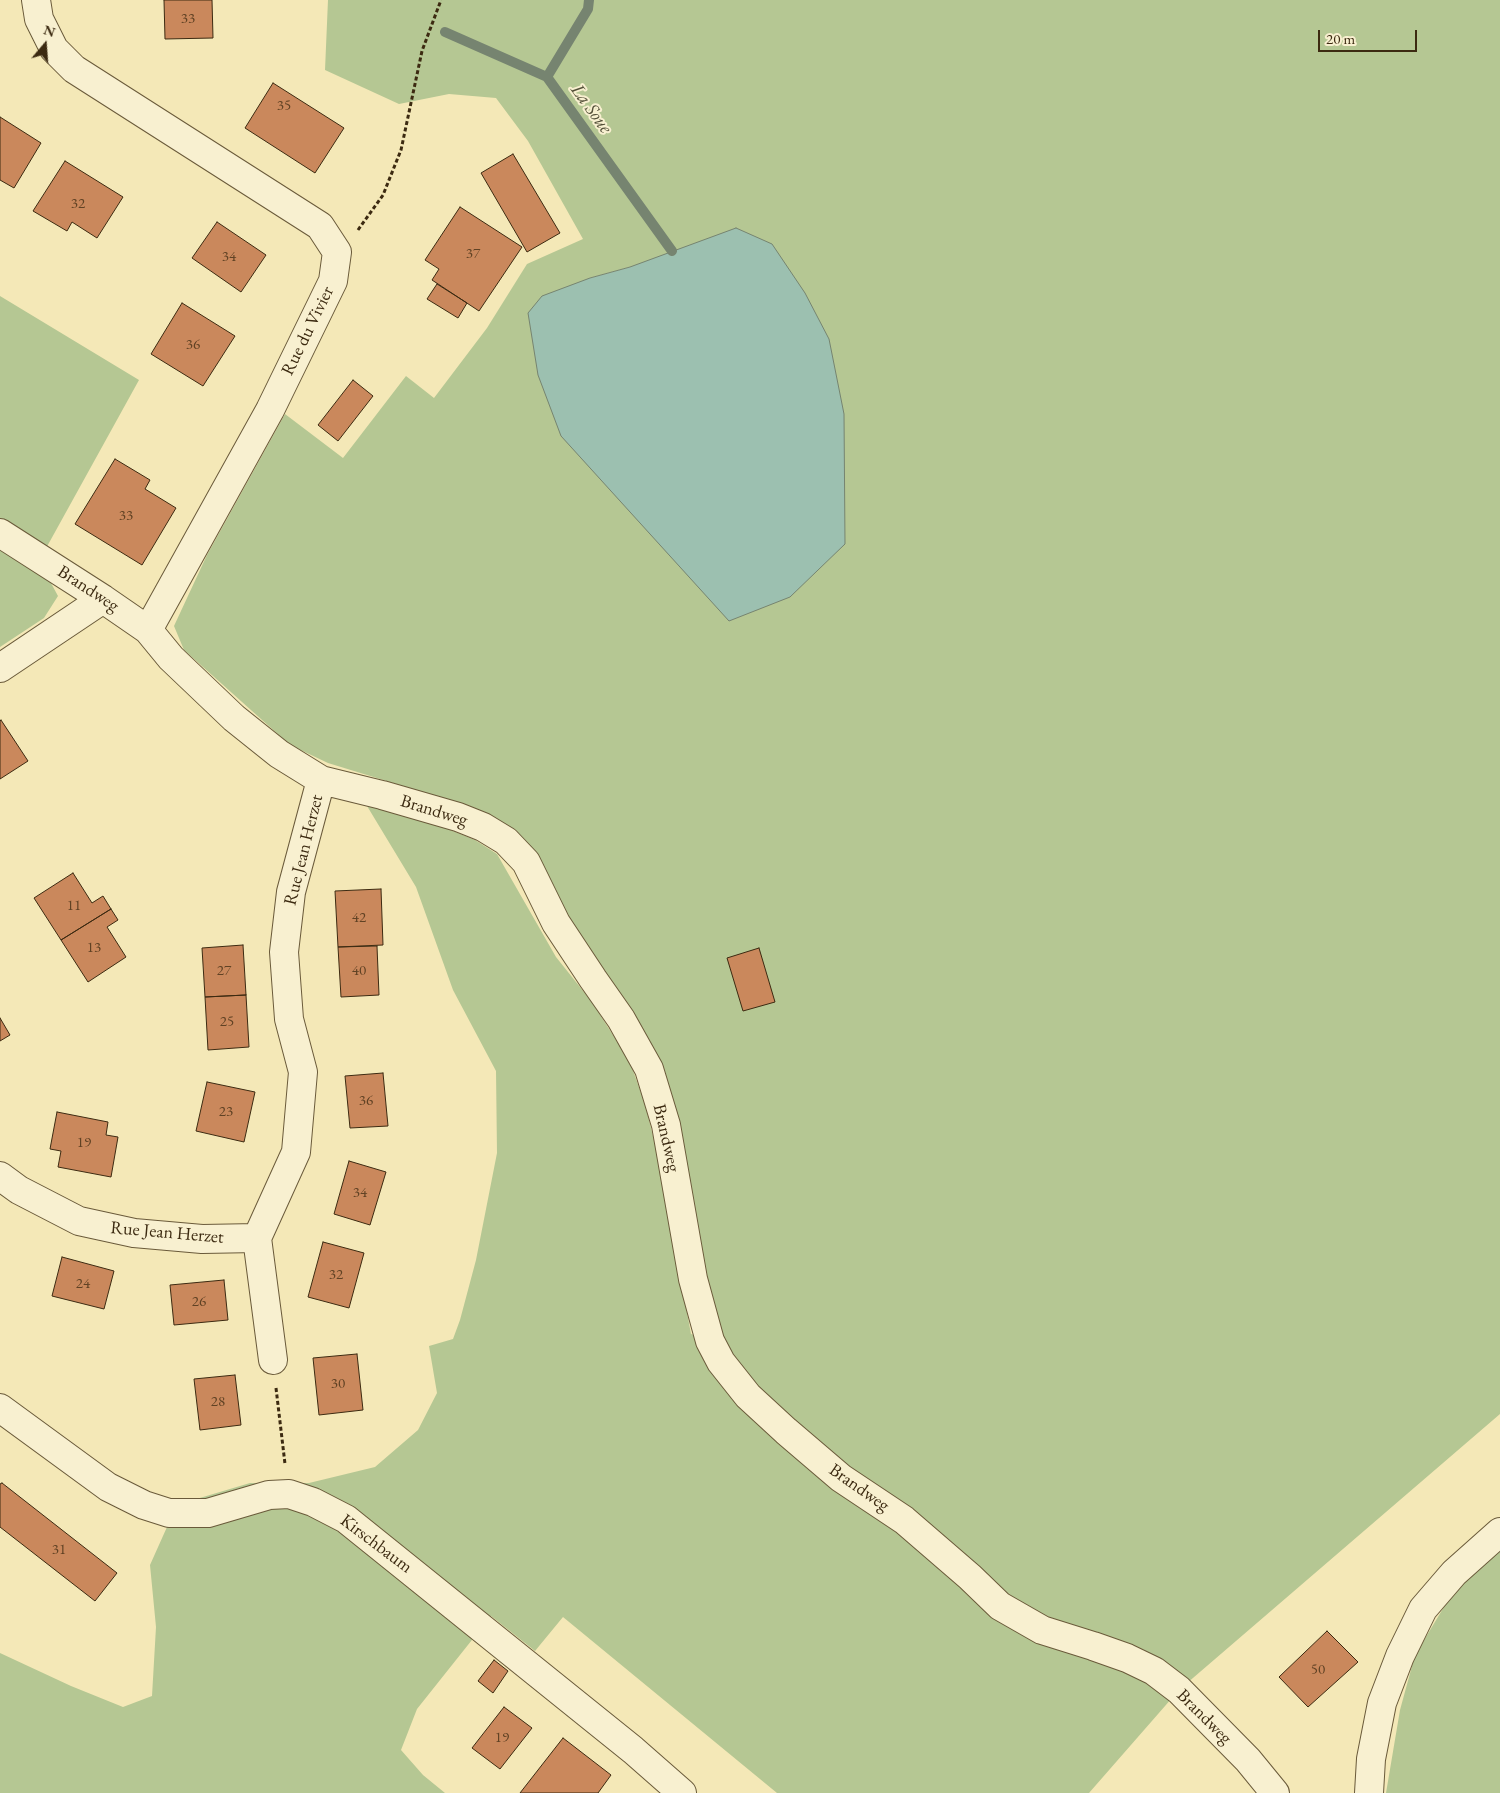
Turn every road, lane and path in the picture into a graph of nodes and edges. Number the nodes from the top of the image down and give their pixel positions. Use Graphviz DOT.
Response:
graph roads {
  1 [pos="36,0"];
  2 [pos="440,0"];
  3 [pos="338,252"];
  4 [pos="0,533"];
  5 [pos="103,598"];
  6 [pos="148,630"];
  7 [pos="0,668"];
  8 [pos="321,780"];
  9 [pos="0,1176"];
  10 [pos="257,1238"];
  11 [pos="273,1360"];
  12 [pos="0,1408"];
  13 [pos="289,1494"];
  14 [pos="1500,1532"];
  15 [pos="682,1793"];
  16 [pos="1275,1793"];
  17 [pos="1369,1793"];
  1 -- 3 [label="street"];
  2 -- 3 [label="path"];
  3 -- 6 [label="street, Rue du Vivier"];
  4 -- 5 [label="street, Brandweg"];
  5 -- 6 [label="street, Brandweg"];
  5 -- 7 [label="street"];
  6 -- 8 [label="street, Brandweg"];
  8 -- 10 [label="street, Rue Jean Herzet"];
  8 -- 16 [label="street, Brandweg"];
  9 -- 10 [label="street, Rue Jean Herzet"];
  10 -- 11 [label="street"];
  11 -- 13 [label="path"];
  12 -- 13 [label="street, Kirschbaum"];
  13 -- 15 [label="street, Kirschbaum"];
  14 -- 17 [label="street"];
}
